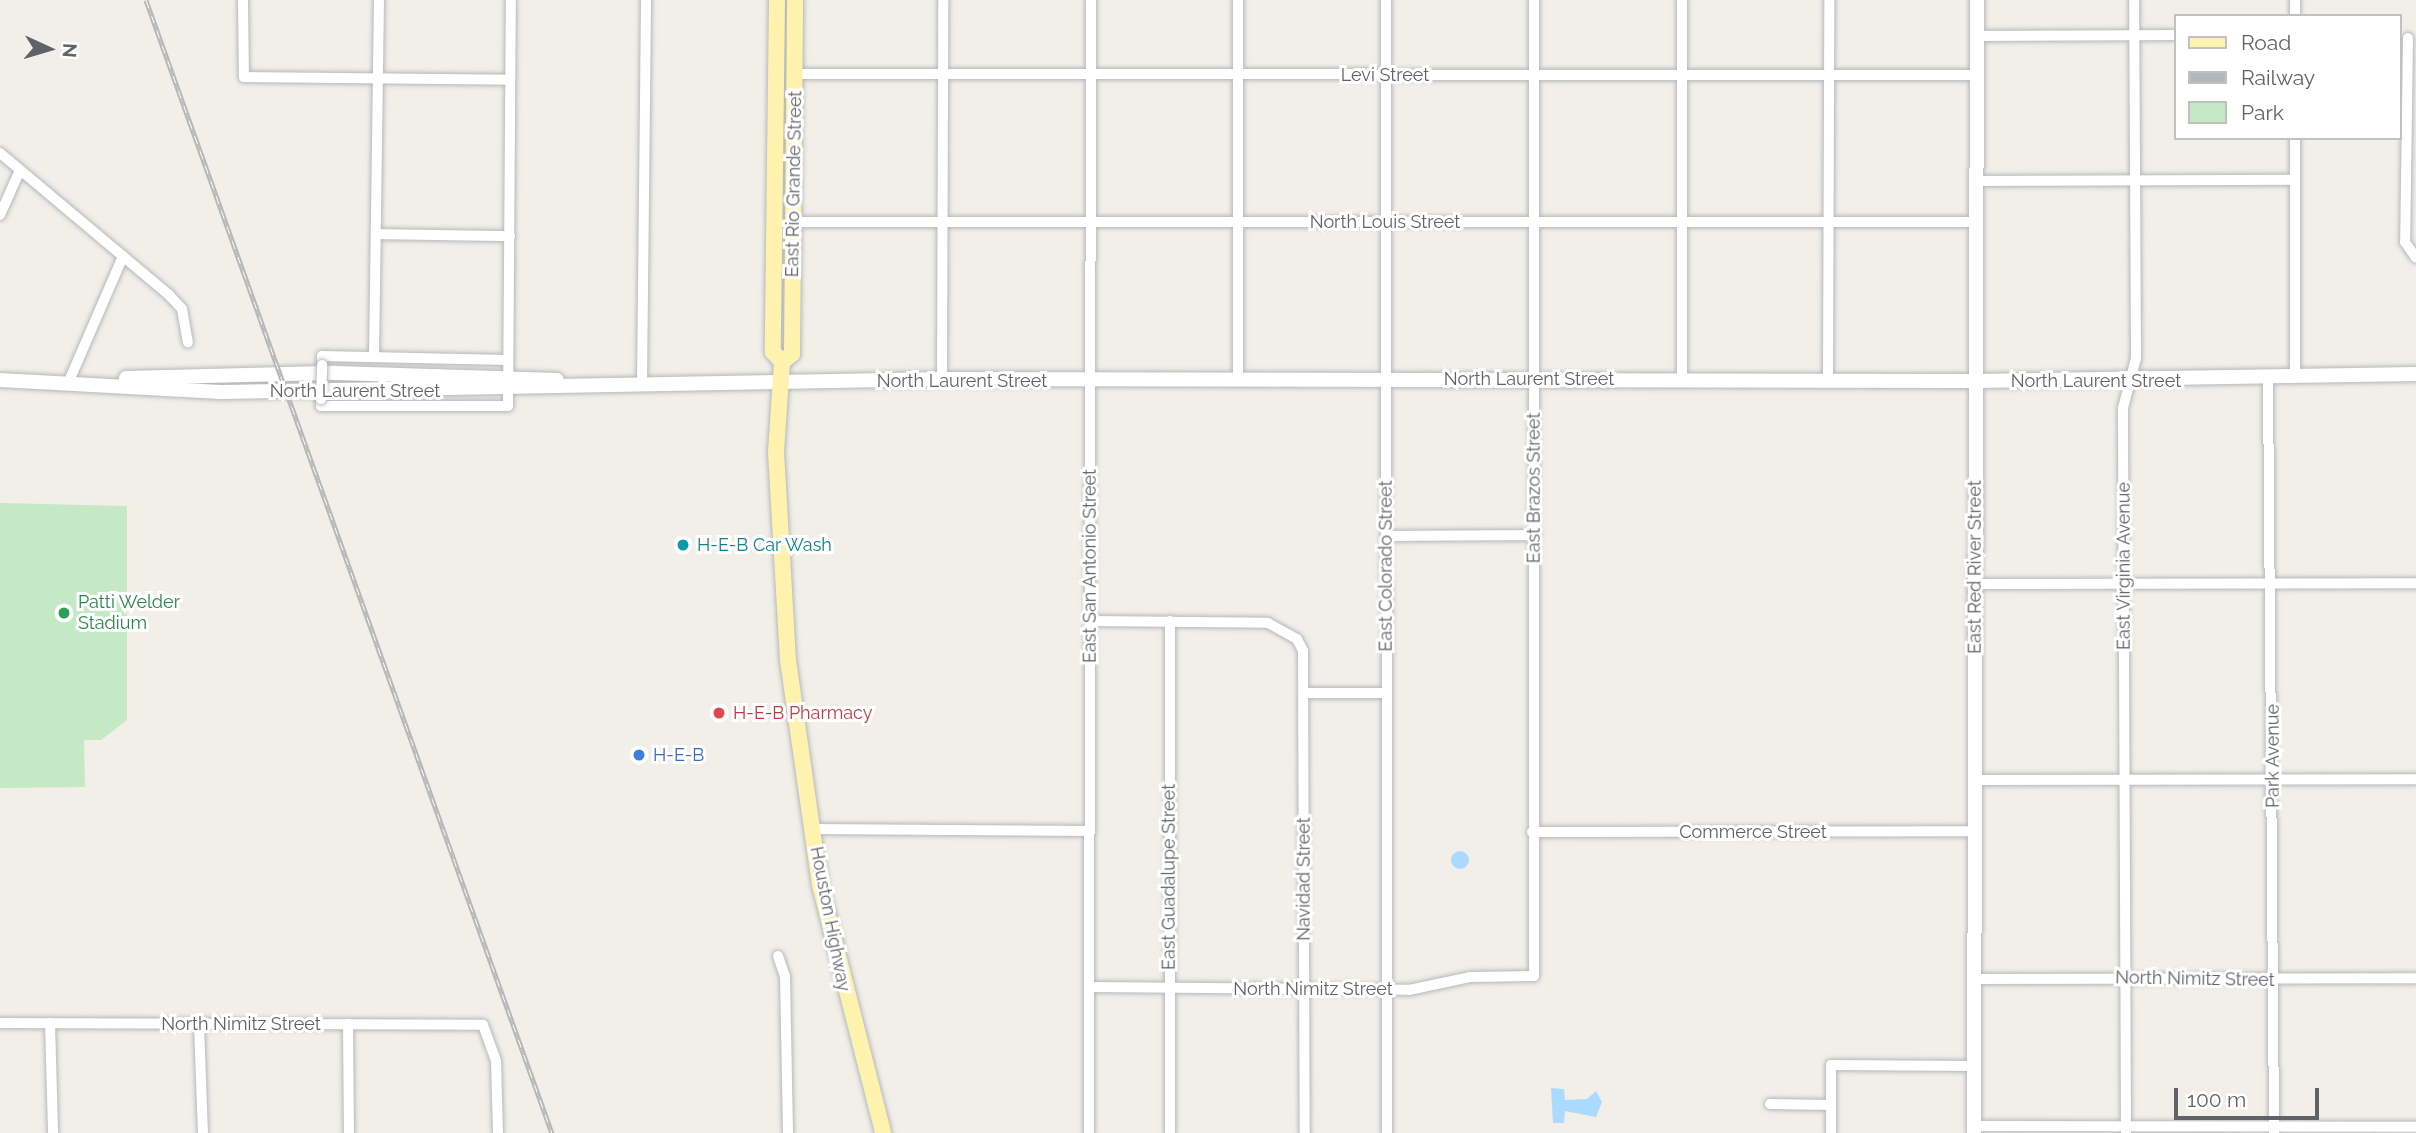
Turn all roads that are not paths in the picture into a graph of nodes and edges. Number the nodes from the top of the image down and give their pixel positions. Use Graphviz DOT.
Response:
graph roads {
  1 [pos="243,0"];
  2 [pos="379,0"];
  3 [pos="511,0"];
  4 [pos="646,0"];
  5 [pos="777,0"];
  6 [pos="795,0"];
  7 [pos="943,0"];
  8 [pos="1091,0"];
  9 [pos="1238,0"];
  10 [pos="1386,0"];
  11 [pos="1534,0"];
  12 [pos="1682,0"];
  13 [pos="1829,0"];
  14 [pos="1976,0"];
  15 [pos="2134,0"];
  16 [pos="2134,34"];
  17 [pos="2174,35"];
  18 [pos="1976,36"];
  19 [pos="2408,38"];
  20 [pos="1091,73"];
  21 [pos="1829,73"];
  22 [pos="794,74"];
  23 [pos="942,74"];
  24 [pos="1681,74"];
  25 [pos="1387,75"];
  26 [pos="1534,75"];
  27 [pos="1976,75"];
  28 [pos="1238,76"];
  29 [pos="379,79"];
  30 [pos="510,80"];
  31 [pos="2295,140"];
  32 [pos="0,153"];
  33 [pos="20,170"];
  34 [pos="2295,180"];
  35 [pos="1976,181"];
  36 [pos="2135,183"];
  37 [pos="0,215"];
  38 [pos="793,222"];
  39 [pos="943,222"];
  40 [pos="1386,222"];
  41 [pos="1533,222"];
  42 [pos="1977,222"];
  43 [pos="1091,223"];
  44 [pos="1237,223"];
  45 [pos="1830,223"];
  46 [pos="1681,224"];
  47 [pos="377,234"];
  48 [pos="509,236"];
  49 [pos="123,256"];
  50 [pos="2416,258"];
  51 [pos="188,342"];
  52 [pos="374,356"];
  53 [pos="508,360"];
  54 [pos="782,362"];
  55 [pos="2416,374"];
  56 [pos="2295,377"];
  57 [pos="1385,378"];
  58 [pos="942,379"];
  59 [pos="1534,379"];
  60 [pos="0,380"];
  61 [pos="1238,380"];
  62 [pos="1682,380"];
  63 [pos="1828,380"];
  64 [pos="2133,380"];
  65 [pos="2268,380"];
  66 [pos="69,381"];
  67 [pos="1090,381"];
  68 [pos="1976,381"];
  69 [pos="781,382"];
  70 [pos="508,384"];
  71 [pos="642,385"];
  72 [pos="1535,535"];
  73 [pos="1386,536"];
  74 [pos="2416,583"];
  75 [pos="1975,584"];
  76 [pos="2125,584"];
  77 [pos="2272,584"];
  78 [pos="1090,621"];
  79 [pos="1170,621"];
  80 [pos="788,660"];
  81 [pos="1306,693"];
  82 [pos="1387,693"];
  83 [pos="2416,779"];
  84 [pos="1974,780"];
  85 [pos="2125,781"];
  86 [pos="2273,781"];
  87 [pos="813,829"];
  88 [pos="1090,831"];
  89 [pos="1974,831"];
  90 [pos="1532,832"];
  91 [pos="778,956"];
  92 [pos="1534,976"];
  93 [pos="2127,978"];
  94 [pos="2416,978"];
  95 [pos="1974,979"];
  96 [pos="2275,981"];
  97 [pos="1090,987"];
  98 [pos="1169,988"];
  99 [pos="1387,989"];
  100 [pos="1303,990"];
  101 [pos="0,1023"];
  102 [pos="50,1023"];
  103 [pos="199,1024"];
  104 [pos="348,1024"];
  105 [pos="1975,1066"];
  106 [pos="1770,1104"];
  107 [pos="1831,1105"];
  108 [pos="2416,1127"];
  109 [pos="1974,1130"];
  110 [pos="2126,1130"];
  111 [pos="2274,1130"];
  112 [pos="53,1133"];
  113 [pos="203,1133"];
  114 [pos="349,1133"];
  115 [pos="498,1133"];
  116 [pos="788,1133"];
  117 [pos="883,1133"];
  118 [pos="1089,1133"];
  119 [pos="1170,1133"];
  120 [pos="1304,1133"];
  121 [pos="1387,1133"];
  122 [pos="1832,1133"];
  1 -- 29 [label="street"];
  2 -- 29 [label="street"];
  3 -- 30 [label="street"];
  4 -- 71 [label="street"];
  5 -- 54 [label="main road, East Rio Grande Street"];
  6 -- 22 [label="main road, East Rio Grande Street"];
  7 -- 23 [label="street"];
  8 -- 20 [label="street, East San Antonio Street"];
  9 -- 28 [label="street"];
  10 -- 25 [label="street, East Colorado Street"];
  11 -- 26 [label="street, East Brazos Street"];
  12 -- 24 [label="street"];
  13 -- 21 [label="street"];
  14 -- 18 [label="main road, East Red River Street"];
  15 -- 16 [label="street, East Virginia Avenue"];
  16 -- 17 [label="street"];
  16 -- 18 [label="street"];
  16 -- 36 [label="street, East Virginia Avenue"];
  18 -- 27 [label="main road, East Red River Street"];
  19 -- 50 [label="street"];
  20 -- 23 [label="street, Levi Street"];
  20 -- 28 [label="street, Levi Street"];
  20 -- 43 [label="street, East San Antonio Street"];
  21 -- 24 [label="street, Levi Street"];
  21 -- 27 [label="street, Levi Street"];
  21 -- 45 [label="street"];
  22 -- 23 [label="street, Levi Street"];
  22 -- 38 [label="main road, East Rio Grande Street"];
  23 -- 39 [label="street"];
  24 -- 26 [label="street, Levi Street"];
  24 -- 46 [label="street"];
  25 -- 26 [label="street, Levi Street"];
  25 -- 28 [label="street, Levi Street"];
  25 -- 40 [label="street, East Colorado Street"];
  26 -- 41 [label="street, East Brazos Street"];
  27 -- 35 [label="main road, East Red River Street"];
  28 -- 44 [label="street"];
  29 -- 30 [label="street"];
  29 -- 47 [label="street"];
  30 -- 48 [label="street"];
  31 -- 34 [label="street"];
  32 -- 33 [label="street"];
  33 -- 37 [label="street"];
  33 -- 49 [label="street"];
  34 -- 36 [label="street"];
  34 -- 56 [label="street"];
  35 -- 36 [label="street"];
  35 -- 42 [label="main road, East Red River Street"];
  36 -- 64 [label="street, East Virginia Avenue"];
  38 -- 39 [label="street, North Louis Street"];
  38 -- 54 [label="main road, East Rio Grande Street"];
  39 -- 43 [label="street, North Louis Street"];
  39 -- 58 [label="street"];
  40 -- 41 [label="street, North Louis Street"];
  40 -- 44 [label="street, North Louis Street"];
  40 -- 57 [label="street, East Colorado Street"];
  41 -- 46 [label="street, North Louis Street"];
  41 -- 59 [label="street, East Brazos Street"];
  42 -- 45 [label="street, North Louis Street"];
  42 -- 68 [label="main road, East Red River Street"];
  43 -- 44 [label="street, North Louis Street"];
  43 -- 67 [label="street, East San Antonio Street"];
  44 -- 61 [label="street"];
  45 -- 46 [label="street, North Louis Street"];
  45 -- 63 [label="street"];
  46 -- 62 [label="street"];
  47 -- 48 [label="street"];
  47 -- 52 [label="street"];
  48 -- 53 [label="street"];
  49 -- 51 [label="street"];
  49 -- 66 [label="street"];
  52 -- 53 [label="street"];
  52 -- 70 [label="street, bridge"];
  53 -- 70 [label="street"];
  54 -- 69 [label="main road, East Rio Grande Street"];
  55 -- 56 [label="main road, North Laurent Street"];
  56 -- 65 [label="main road, North Laurent Street"];
  57 -- 59 [label="main road, North Laurent Street"];
  57 -- 61 [label="main road, North Laurent Street"];
  57 -- 73 [label="street, East Colorado Street"];
  58 -- 67 [label="main road, North Laurent Street"];
  58 -- 69 [label="main road, North Laurent Street"];
  59 -- 62 [label="main road, North Laurent Street"];
  59 -- 72 [label="street, East Brazos Street"];
  60 -- 66 [label="main road, North Laurent Street"];
  61 -- 67 [label="main road, North Laurent Street"];
  62 -- 63 [label="main road, North Laurent Street"];
  63 -- 68 [label="main road, North Laurent Street"];
  64 -- 65 [label="main road, North Laurent Street"];
  64 -- 68 [label="main road, North Laurent Street"];
  64 -- 76 [label="street, East Virginia Avenue"];
  65 -- 77 [label="street, Park Avenue"];
  66 -- 70 [label="main road, North Laurent Street"];
  67 -- 78 [label="street, East San Antonio Street"];
  68 -- 75 [label="main road, East Red River Street"];
  69 -- 71 [label="main road, North Laurent Street"];
  69 -- 80 [label="main road, East Rio Grande Street"];
  70 -- 71 [label="main road, North Laurent Street"];
  72 -- 73 [label="street"];
  72 -- 90 [label="street, East Brazos Street"];
  73 -- 82 [label="street, East Colorado Street"];
  74 -- 77 [label="street"];
  75 -- 76 [label="street"];
  75 -- 84 [label="main road, East Red River Street"];
  76 -- 77 [label="street"];
  76 -- 85 [label="street, East Virginia Avenue"];
  77 -- 86 [label="street, Park Avenue"];
  78 -- 79 [label="street"];
  78 -- 88 [label="street, East San Antonio Street"];
  79 -- 81 [label="street, Navidad Street"];
  79 -- 98 [label="street, East Guadalupe Street"];
  80 -- 87 [label="main road, Houston Highway"];
  81 -- 82 [label="street"];
  81 -- 100 [label="street, Navidad Street"];
  82 -- 99 [label="street, East Colorado Street"];
  83 -- 86 [label="street"];
  84 -- 85 [label="street"];
  84 -- 89 [label="main road, East Red River Street"];
  85 -- 86 [label="street"];
  85 -- 93 [label="street, East Virginia Avenue"];
  86 -- 96 [label="street, Park Avenue"];
  87 -- 88 [label="street"];
  87 -- 117 [label="main road, Houston Highway"];
  88 -- 97 [label="street, East San Antonio Street"];
  89 -- 90 [label="street, Commerce Street"];
  89 -- 95 [label="main road, East Red River Street"];
  90 -- 92 [label="street, East Brazos Street"];
  91 -- 116 [label="street"];
  92 -- 99 [label="street, North Nimitz Street"];
  93 -- 95 [label="street, North Nimitz Street"];
  93 -- 96 [label="street, North Nimitz Street"];
  93 -- 110 [label="street, East Virginia Avenue"];
  94 -- 96 [label="street, North Nimitz Street"];
  95 -- 105 [label="main road, East Red River Street"];
  96 -- 111 [label="street, Park Avenue"];
  97 -- 98 [label="street, North Nimitz Street"];
  97 -- 118 [label="street, East San Antonio Street"];
  98 -- 100 [label="street, North Nimitz Street"];
  98 -- 119 [label="street, East Guadalupe Street"];
  99 -- 100 [label="street, North Nimitz Street"];
  99 -- 121 [label="street, East Colorado Street"];
  100 -- 120 [label="street, Navidad Street"];
  101 -- 102 [label="street, North Nimitz Street"];
  102 -- 103 [label="street, North Nimitz Street"];
  102 -- 112 [label="street"];
  103 -- 104 [label="street, North Nimitz Street"];
  103 -- 113 [label="street"];
  104 -- 114 [label="street"];
  104 -- 115 [label="street, North Nimitz Street"];
  105 -- 107 [label="street"];
  105 -- 109 [label="main road, East Red River Street"];
  106 -- 107 [label="street"];
  107 -- 122 [label="street"];
  108 -- 111 [label="street"];
  109 -- 110 [label="street"];
  110 -- 111 [label="street"];
}
